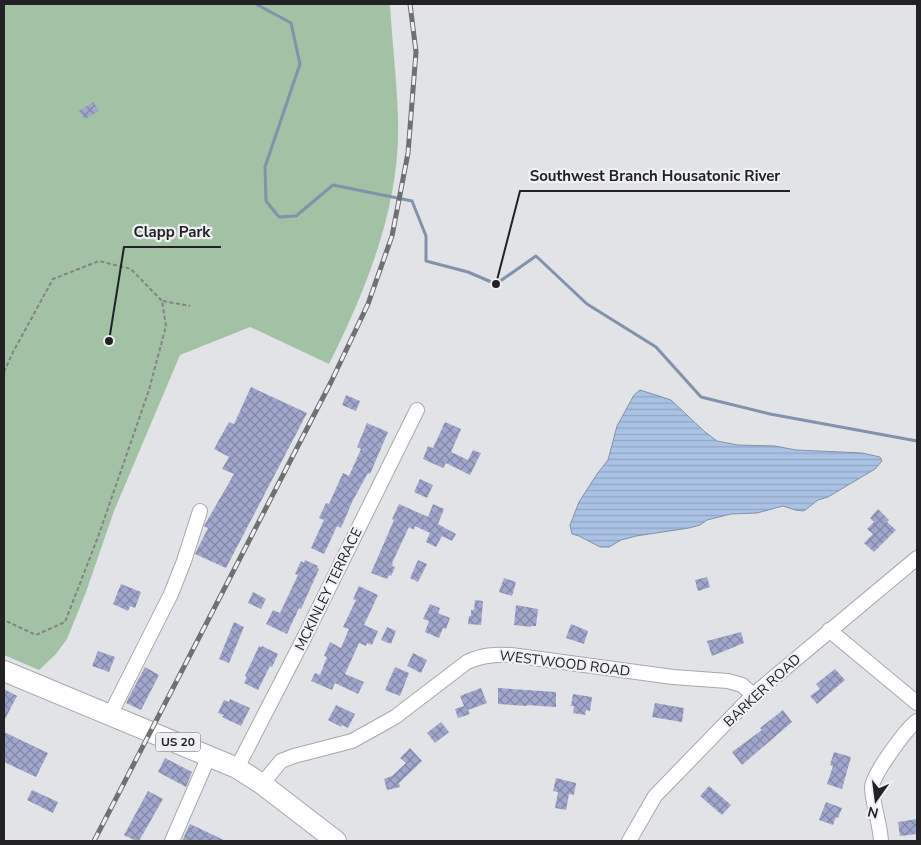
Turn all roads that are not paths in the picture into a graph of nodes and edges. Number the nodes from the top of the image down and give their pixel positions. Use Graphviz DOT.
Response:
graph roads {
  1 [pos="417,410"];
  2 [pos="200,511"];
  3 [pos="917,558"];
  4 [pos="829,630"];
  5 [pos="4,671"];
  6 [pos="753,695"];
  7 [pos="917,703"];
  8 [pos="110,715"];
  9 [pos="917,721"];
  10 [pos="209,756"];
  11 [pos="236,768"];
  12 [pos="262,784"];
  13 [pos="172,841"];
  14 [pos="335,841"];
  15 [pos="629,841"];
  16 [pos="881,841"];
  1 -- 11 [label="street, MCKINLEY TERRACE"];
  2 -- 8 [label="street"];
  3 -- 4 [label="street, BARKER ROAD"];
  4 -- 6 [label="street, BARKER ROAD"];
  4 -- 7 [label="street"];
  5 -- 8 [label="highway, US 20"];
  6 -- 12 [label="street, WESTWOOD ROAD"];
  6 -- 15 [label="street, BARKER ROAD"];
  8 -- 10 [label="highway, US 20"];
  9 -- 16 [label="street"];
  10 -- 11 [label="highway, US 20"];
  10 -- 13 [label="street"];
  11 -- 12 [label="highway, US 20"];
  12 -- 14 [label="highway, US 20"];
}
